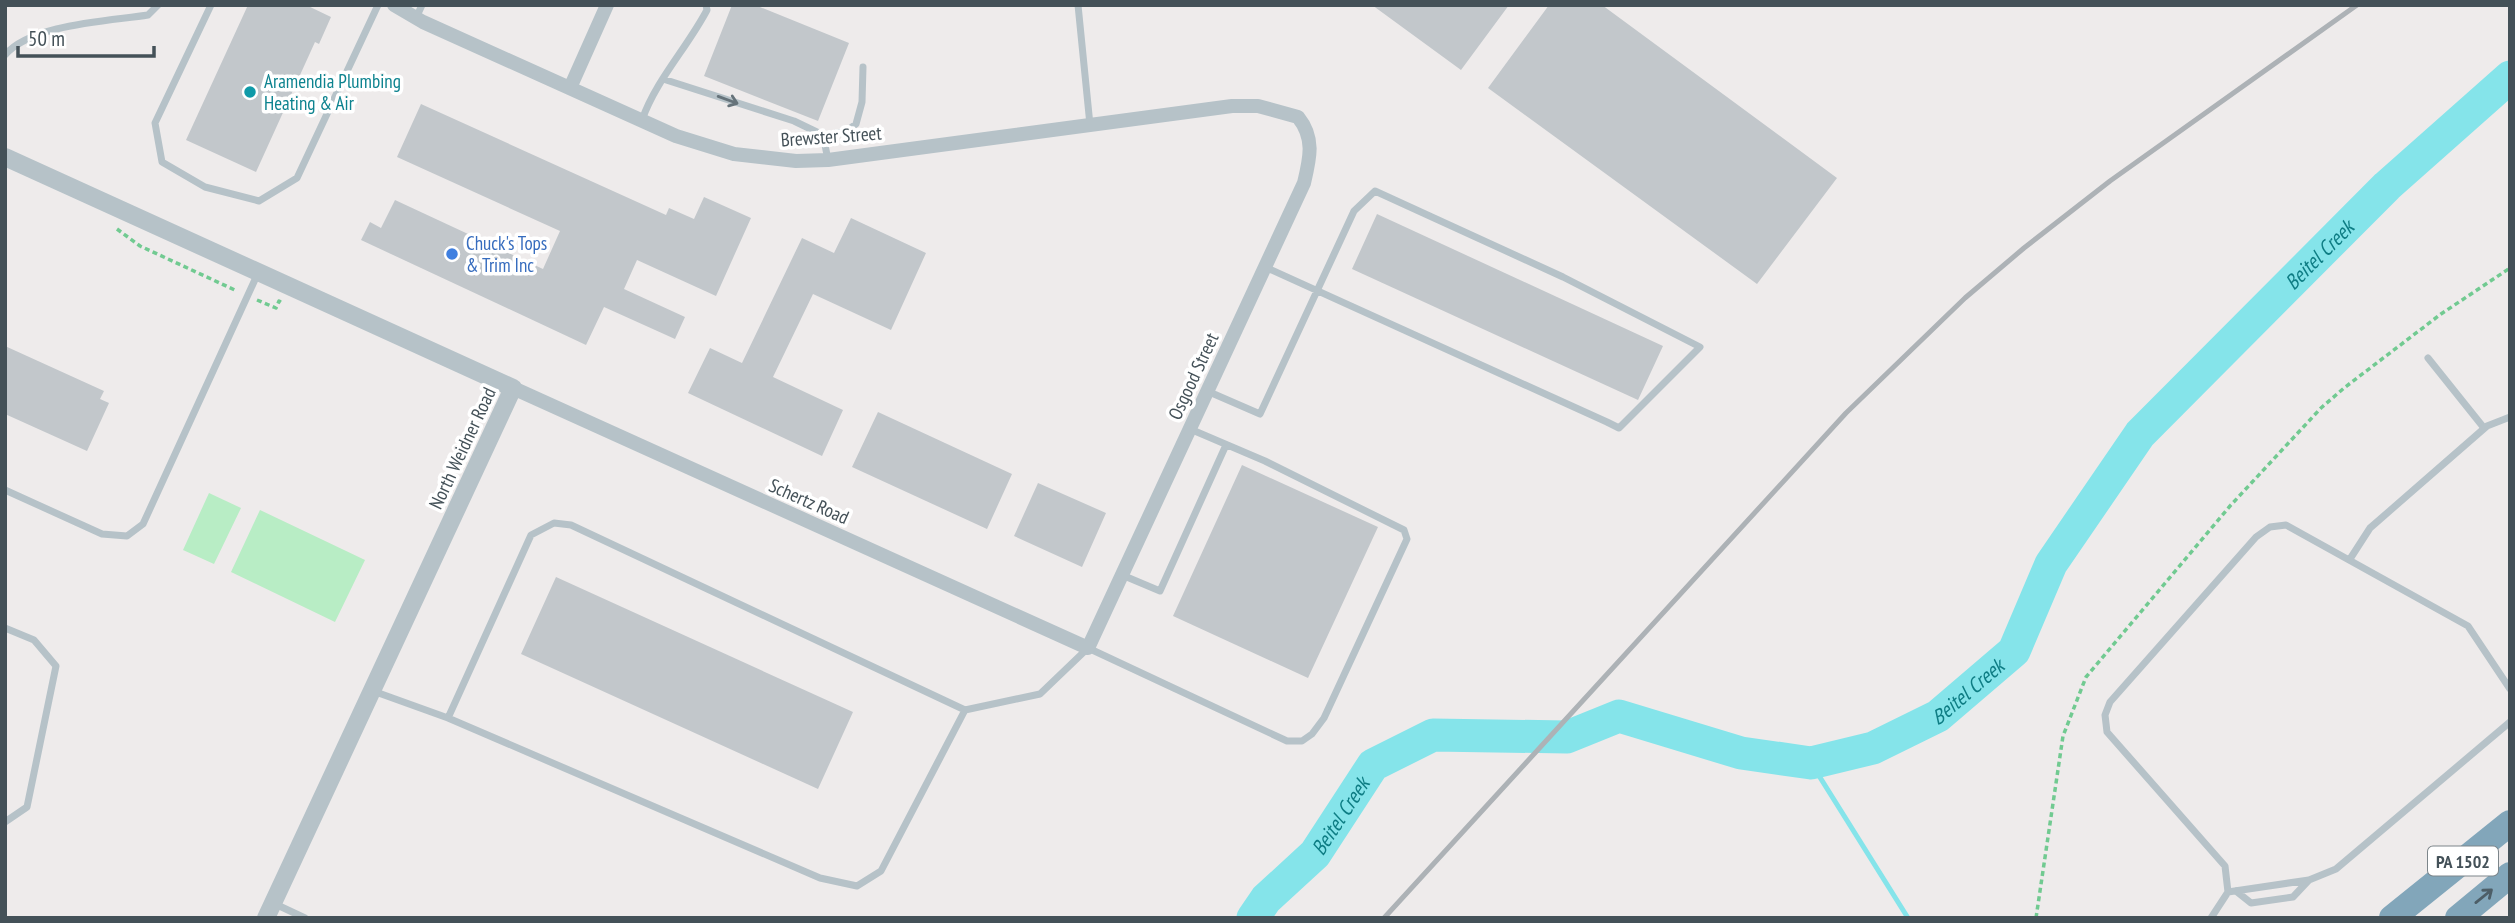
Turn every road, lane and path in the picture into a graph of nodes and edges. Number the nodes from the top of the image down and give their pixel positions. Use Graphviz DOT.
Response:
graph roads {
  1 [pos="158,5"];
  2 [pos="211,5"];
  3 [pos="378,5"];
  4 [pos="394,5"];
  5 [pos="607,5"];
  6 [pos="706,5"];
  7 [pos="1078,5"];
  8 [pos="419,11"];
  9 [pos="5,55"];
  10 [pos="863,66"];
  11 [pos="663,79"];
  12 [pos="570,88"];
  13 [pos="1298,117"];
  14 [pos="642,120"];
  15 [pos="1090,126"];
  16 [pos="824,135"];
  17 [pos="5,156"];
  18 [pos="828,160"];
  19 [pos="115,227"];
  20 [pos="1265,267"];
  21 [pos="258,272"];
  22 [pos="228,287"];
  23 [pos="1316,289"];
  24 [pos="2428,358"];
  25 [pos="513,388"];
  26 [pos="1207,391"];
  27 [pos="2510,417"];
  28 [pos="2484,428"];
  29 [pos="1190,429"];
  30 [pos="1227,445"];
  31 [pos="5,490"];
  32 [pos="2350,559"];
  33 [pos="1122,575"];
  34 [pos="5,628"];
  35 [pos="1088,648"];
  36 [pos="2510,689"];
  37 [pos="372,691"];
  38 [pos="965,710"];
  39 [pos="448,718"];
  40 [pos="2510,722"];
  41 [pos="5,822"];
  42 [pos="2510,823"];
  43 [pos="2510,874"];
  44 [pos="2309,880"];
  45 [pos="2232,892"];
  46 [pos="269,910"];
  47 [pos="304,918"];
  48 [pos="2210,918"];
  49 [pos="2392,918"];
  50 [pos="2458,918"];
  1 -- 9 [label="lane"];
  2 -- 3 [label="lane"];
  4 -- 8 [label="street, Brewster Street"];
  5 -- 12 [label="street"];
  6 -- 11 [label="lane"];
  7 -- 15 [label="lane"];
  8 -- 12 [label="street, Brewster Street"];
  10 -- 16 [label="lane"];
  11 -- 14 [label="lane"];
  11 -- 16 [label="lane, one-way"];
  12 -- 14 [label="street, Brewster Street"];
  13 -- 15 [label="street, Brewster Street"];
  13 -- 20 [label="street, Osgood Street"];
  14 -- 18 [label="street, Brewster Street"];
  15 -- 18 [label="street, Brewster Street"];
  16 -- 18 [label="lane"];
  17 -- 21 [label="street, North Weidner Road"];
  19 -- 22 [label="path"];
  20 -- 23 [label="lane"];
  20 -- 26 [label="street, Osgood Street"];
  21 -- 25 [label="street, North Weidner Road"];
  21 -- 31 [label="lane"];
  23 -- 23 [label="lane"];
  23 -- 26 [label="lane"];
  24 -- 28 [label="lane"];
  25 -- 35 [label="street, Schertz Road"];
  25 -- 37 [label="street, North Weidner Road"];
  26 -- 29 [label="street, Osgood Street"];
  27 -- 28 [label="lane"];
  28 -- 32 [label="lane"];
  29 -- 30 [label="lane"];
  29 -- 33 [label="street, Osgood Street"];
  30 -- 33 [label="lane"];
  30 -- 35 [label="lane"];
  32 -- 36 [label="lane"];
  32 -- 45 [label="lane"];
  33 -- 35 [label="street, Osgood Street"];
  34 -- 41 [label="lane"];
  35 -- 38 [label="lane"];
  37 -- 39 [label="lane"];
  37 -- 46 [label="street, North Weidner Road"];
  38 -- 39 [label="lane"];
  38 -- 39 [label="lane"];
  40 -- 44 [label="lane"];
  42 -- 49 [label="highway, PA 1502"];
  50 -- 43 [label="highway, PA 1502, one-way"];
  44 -- 45 [label="lane"];
  44 -- 45 [label="lane"];
  45 -- 48 [label="lane"];
  46 -- 47 [label="lane"];
}
